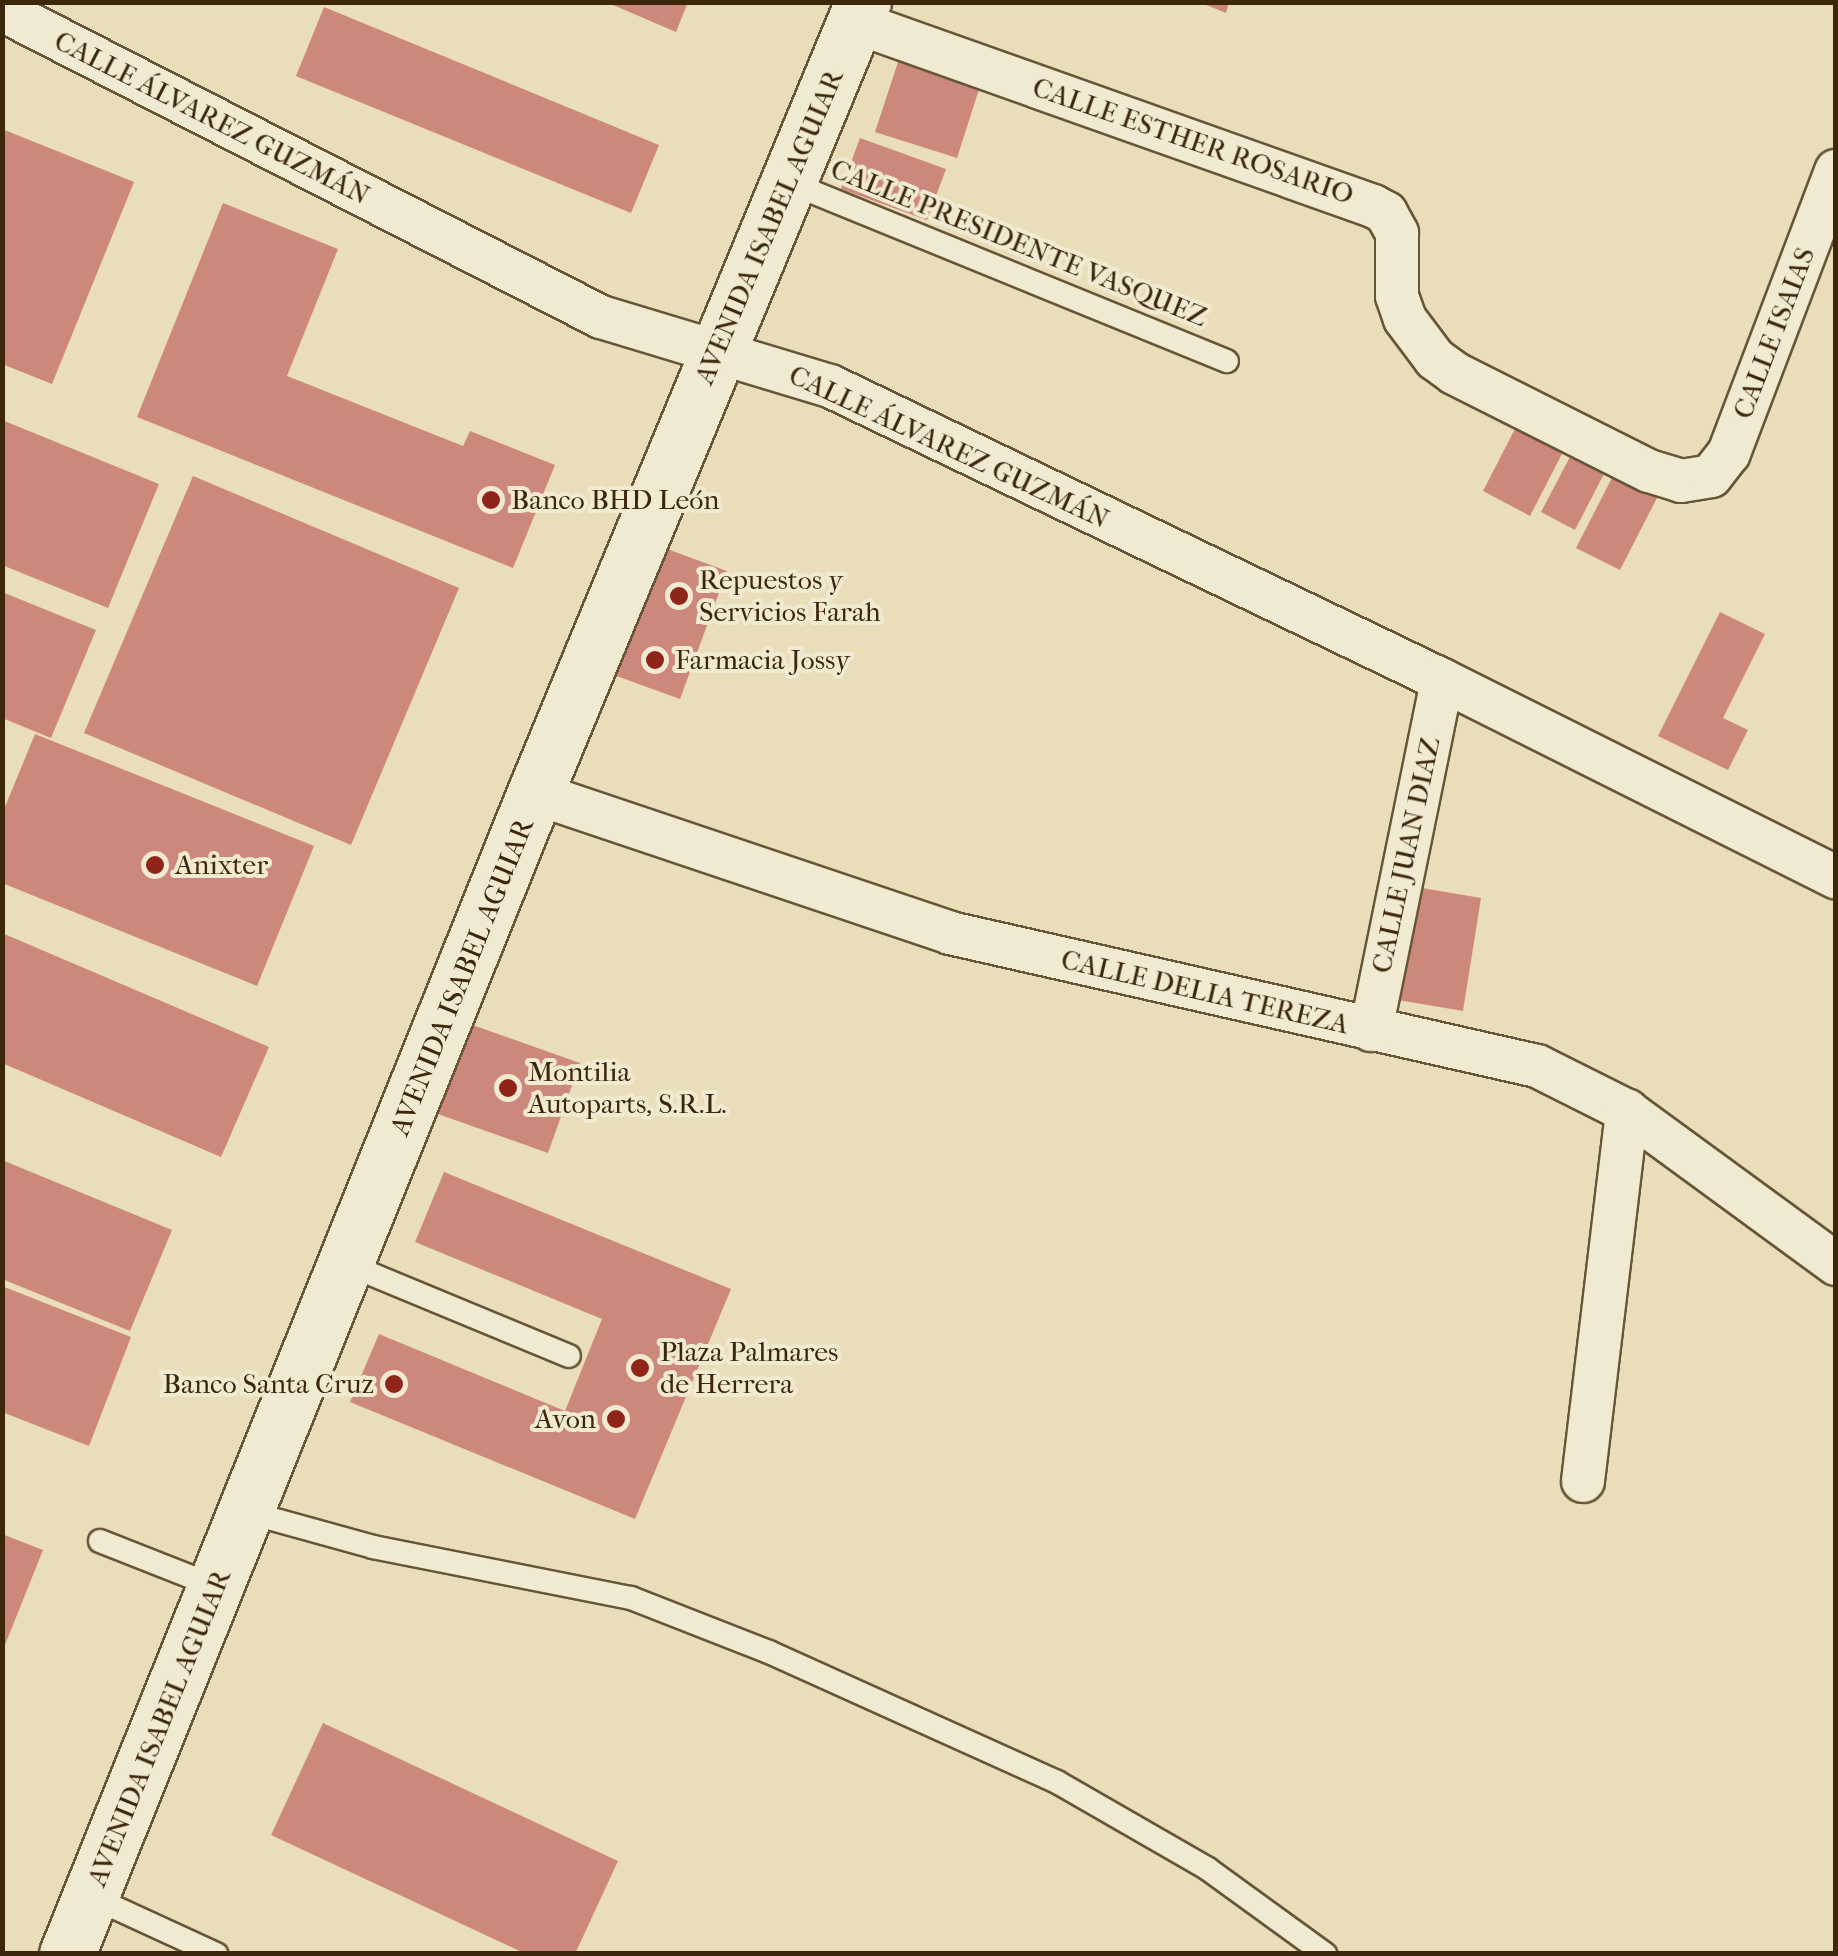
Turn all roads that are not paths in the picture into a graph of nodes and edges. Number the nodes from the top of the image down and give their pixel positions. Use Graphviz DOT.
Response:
graph roads {
  1 [pos="2,10"];
  2 [pos="859,12"];
  3 [pos="1836,171"];
  4 [pos="788,182"];
  5 [pos="716,353"];
  6 [pos="1228,361"];
  7 [pos="1697,482"];
  8 [pos="1442,680"];
  9 [pos="535,793"];
  10 [pos="1836,876"];
  11 [pos="1370,1030"];
  12 [pos="1627,1111"];
  13 [pos="347,1264"];
  14 [pos="1836,1264"];
  15 [pos="569,1356"];
  16 [pos="1584,1481"];
  17 [pos="248,1512"];
  18 [pos="100,1541"];
  19 [pos="217,1587"];
  20 [pos="90,1896"];
  21 [pos="67,1954"];
  22 [pos="216,1954"];
  23 [pos="1325,1954"];
  1 -- 5 [label="street, CALLE ÁLVAREZ GUZMÁN"];
  2 -- 4 [label="main road, AVENIDA ISABEL AGUIAR"];
  2 -- 7 [label="street, CALLE ESTHER ROSARIO"];
  3 -- 7 [label="street, CALLE ISAIAS"];
  4 -- 5 [label="main road, AVENIDA ISABEL AGUIAR"];
  4 -- 6 [label="lane, CALLE PRESIDENTE VASQUEZ"];
  5 -- 8 [label="street, CALLE ÁLVAREZ GUZMÁN"];
  5 -- 9 [label="main road, AVENIDA ISABEL AGUIAR"];
  8 -- 10 [label="street, CALLE ÁLVAREZ GUZMÁN"];
  8 -- 11 [label="street, CALLE JUAN DIAZ"];
  9 -- 11 [label="street, CALLE DELIA TEREZA"];
  9 -- 13 [label="main road, AVENIDA ISABEL AGUIAR"];
  11 -- 12 [label="street, CALLE DELIA TEREZA"];
  12 -- 14 [label="street, CALLE DELIA TEREZA"];
  12 -- 16 [label="street"];
  13 -- 15 [label="lane"];
  13 -- 17 [label="main road, AVENIDA ISABEL AGUIAR"];
  17 -- 19 [label="main road, AVENIDA ISABEL AGUIAR"];
  17 -- 23 [label="lane"];
  18 -- 19 [label="lane"];
  19 -- 20 [label="main road, AVENIDA ISABEL AGUIAR"];
  20 -- 21 [label="main road, AVENIDA ISABEL AGUIAR"];
  20 -- 22 [label="lane"];
}
